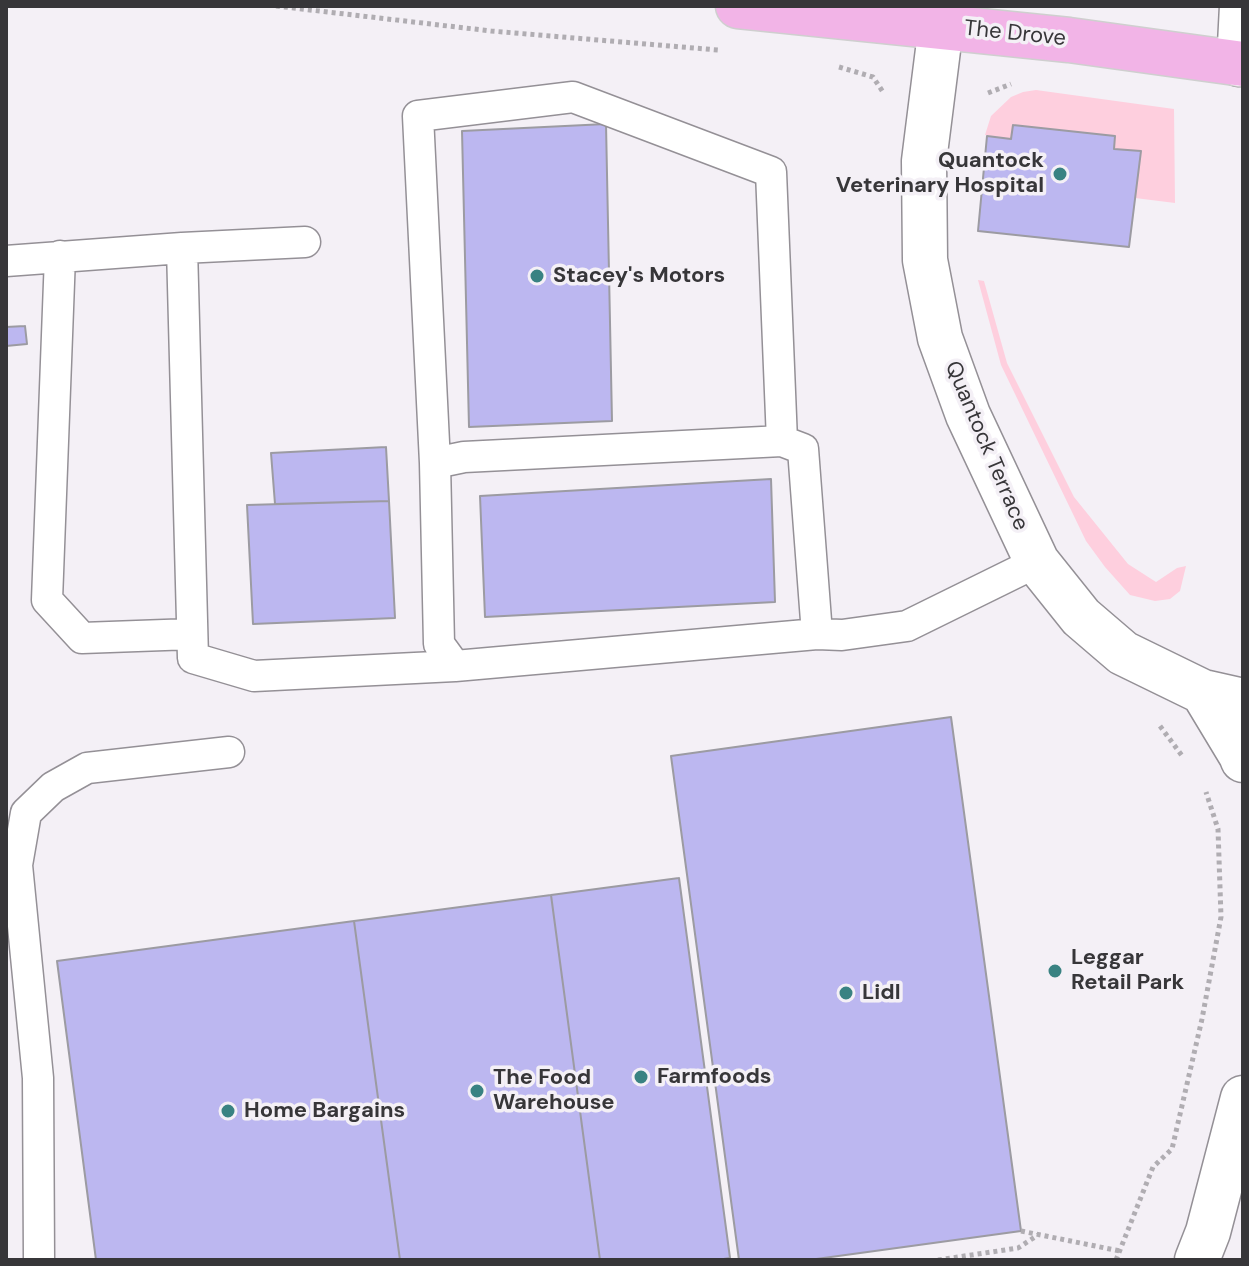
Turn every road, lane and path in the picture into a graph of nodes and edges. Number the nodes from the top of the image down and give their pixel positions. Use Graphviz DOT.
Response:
graph roads {
  1 [pos="276,6"];
  2 [pos="738,6"];
  3 [pos="1242,6"];
  4 [pos="941,26"];
  5 [pos="722,50"];
  6 [pos="1241,64"];
  7 [pos="828,65"];
  8 [pos="873,77"];
  9 [pos="305,242"];
  10 [pos="182,248"];
  11 [pos="60,256"];
  12 [pos="6,261"];
  13 [pos="782,441"];
  14 [pos="435,463"];
  15 [pos="1037,562"];
  16 [pos="192,634"];
  17 [pos="817,634"];
  18 [pos="455,666"];
  19 [pos="1223,697"];
  20 [pos="1158,724"];
  21 [pos="229,752"];
  22 [pos="1185,760"];
  23 [pos="1243,760"];
  24 [pos="1203,785"];
  25 [pos="1243,1098"];
  26 [pos="1021,1231"];
  27 [pos="1038,1235"];
  28 [pos="1120,1251"];
  29 [pos="39,1260"];
  30 [pos="938,1260"];
  31 [pos="1116,1260"];
  32 [pos="1197,1260"];
  1 -- 5 [label="path"];
  2 -- 4 [label="main road, The Drove"];
  3 -- 6 [label="street"];
  4 -- 6 [label="main road, The Drove"];
  4 -- 15 [label="street, Quantock Terrace"];
  7 -- 8 [label="path"];
  9 -- 10 [label="lane"];
  10 -- 11 [label="lane"];
  10 -- 16 [label="lane"];
  11 -- 12 [label="lane"];
  11 -- 16 [label="lane"];
  13 -- 14 [label="lane"];
  13 -- 14 [label="lane"];
  13 -- 17 [label="lane"];
  14 -- 18 [label="lane"];
  15 -- 17 [label="lane"];
  15 -- 19 [label="street, Quantock Terrace"];
  16 -- 18 [label="lane"];
  17 -- 18 [label="lane"];
  19 -- 23 [label="street"];
  20 -- 22 [label="path"];
  21 -- 29 [label="lane"];
  24 -- 28 [label="path"];
  25 -- 32 [label="street"];
  26 -- 27 [label="path"];
  27 -- 28 [label="path"];
  27 -- 30 [label="path"];
  28 -- 31 [label="path"];
}
